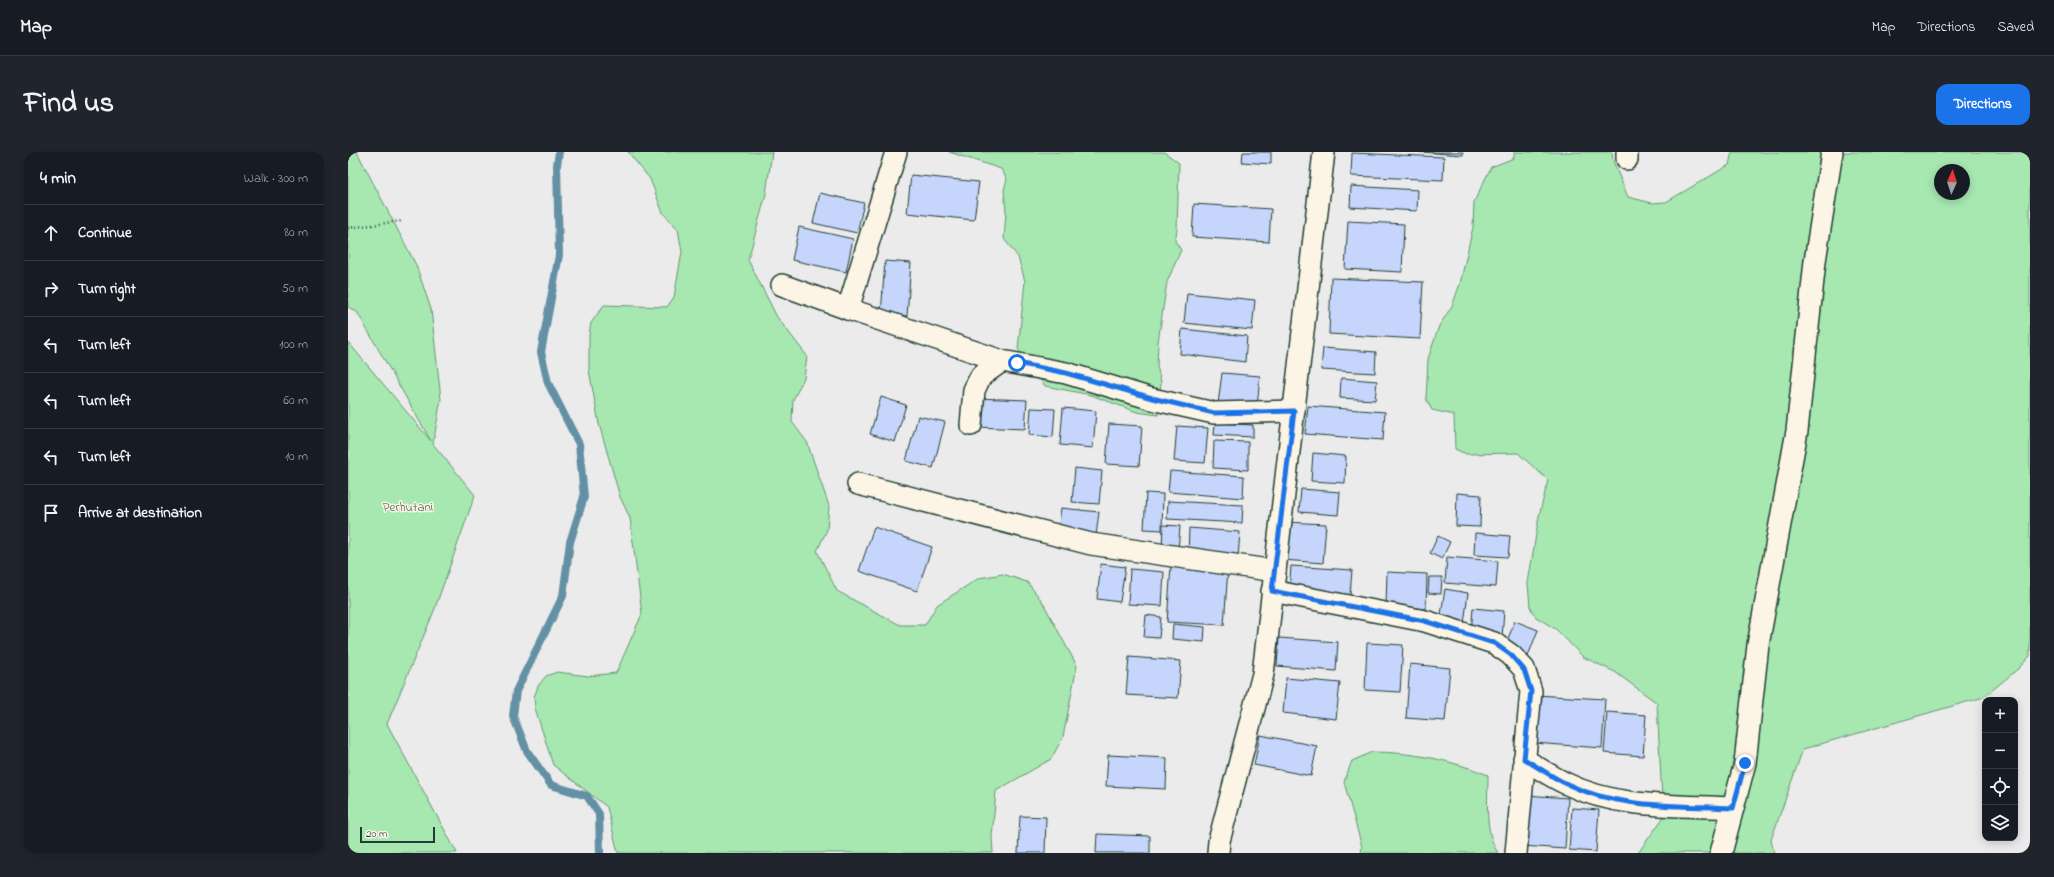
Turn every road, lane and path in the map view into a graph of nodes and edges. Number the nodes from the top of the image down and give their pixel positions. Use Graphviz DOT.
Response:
graph roads {
  1 [pos="896,152"];
  2 [pos="1324,152"];
  3 [pos="1832,152"];
  4 [pos="402,221"];
  5 [pos="348,228"];
  6 [pos="782,285"];
  7 [pos="848,309"];
  8 [pos="1002,361"];
  9 [pos="1294,411"];
  10 [pos="972,425"];
  11 [pos="858,484"];
  12 [pos="1274,581"];
  13 [pos="1524,759"];
  14 [pos="1733,808"];
  15 [pos="1218,853"];
  16 [pos="1516,853"];
  17 [pos="1721,853"];
  1 -- 7 [label="street"];
  2 -- 9 [label="street"];
  3 -- 14 [label="street"];
  4 -- 5 [label="path"];
  6 -- 7 [label="street"];
  7 -- 8 [label="street"];
  8 -- 9 [label="street"];
  8 -- 10 [label="street"];
  9 -- 12 [label="street"];
  11 -- 12 [label="street"];
  12 -- 13 [label="street"];
  12 -- 15 [label="street"];
  13 -- 14 [label="street"];
  13 -- 16 [label="street"];
  14 -- 17 [label="street"];
}
